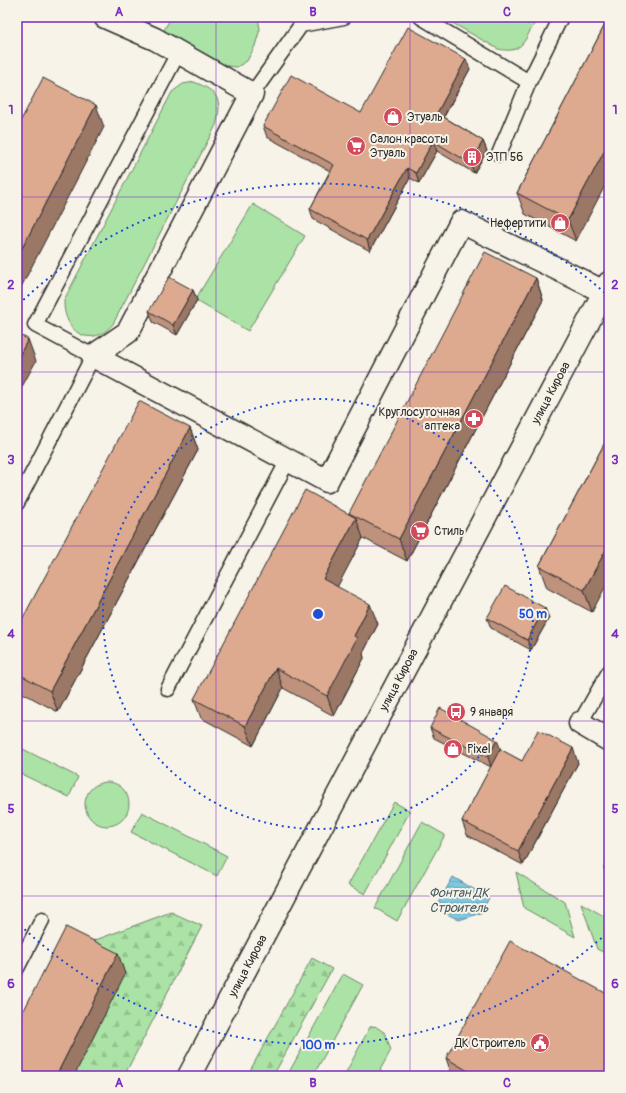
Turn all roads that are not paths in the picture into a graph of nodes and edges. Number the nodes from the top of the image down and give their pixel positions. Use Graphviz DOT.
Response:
graph roads {
  1 [pos="105,17"];
  2 [pos="344,17"];
  3 [pos="421,17"];
  4 [pos="561,17"];
  5 [pos="299,21"];
  6 [pos="178,53"];
  7 [pos="529,82"];
  8 [pos="252,94"];
  9 [pos="499,154"];
  10 [pos="607,288"];
  11 [pos="92,356"];
  12 [pos="288,460"];
  13 [pos="17,503"];
  14 [pos="609,672"];
  15 [pos="168,689"];
  16 [pos="580,723"];
  17 [pos="609,740"];
  18 [pos="42,920"];
  19 [pos="17,968"];
  20 [pos="189,1076"];
  1 -- 6 [label="street"];
  2 -- 5 [label="lane"];
  3 -- 7 [label="lane"];
  4 -- 7 [label="lane"];
  5 -- 8 [label="lane"];
  6 -- 8 [label="street"];
  6 -- 11 [label="lane"];
  7 -- 9 [label="lane"];
  8 -- 11 [label="street"];
  10 -- 12 [label="street"];
  10 -- 20 [label="street, улица Кирова"];
  11 -- 12 [label="street"];
  11 -- 13 [label="lane"];
  12 -- 15 [label="lane"];
  14 -- 16 [label="lane"];
  16 -- 17 [label="street"];
  18 -- 19 [label="lane"];
}
